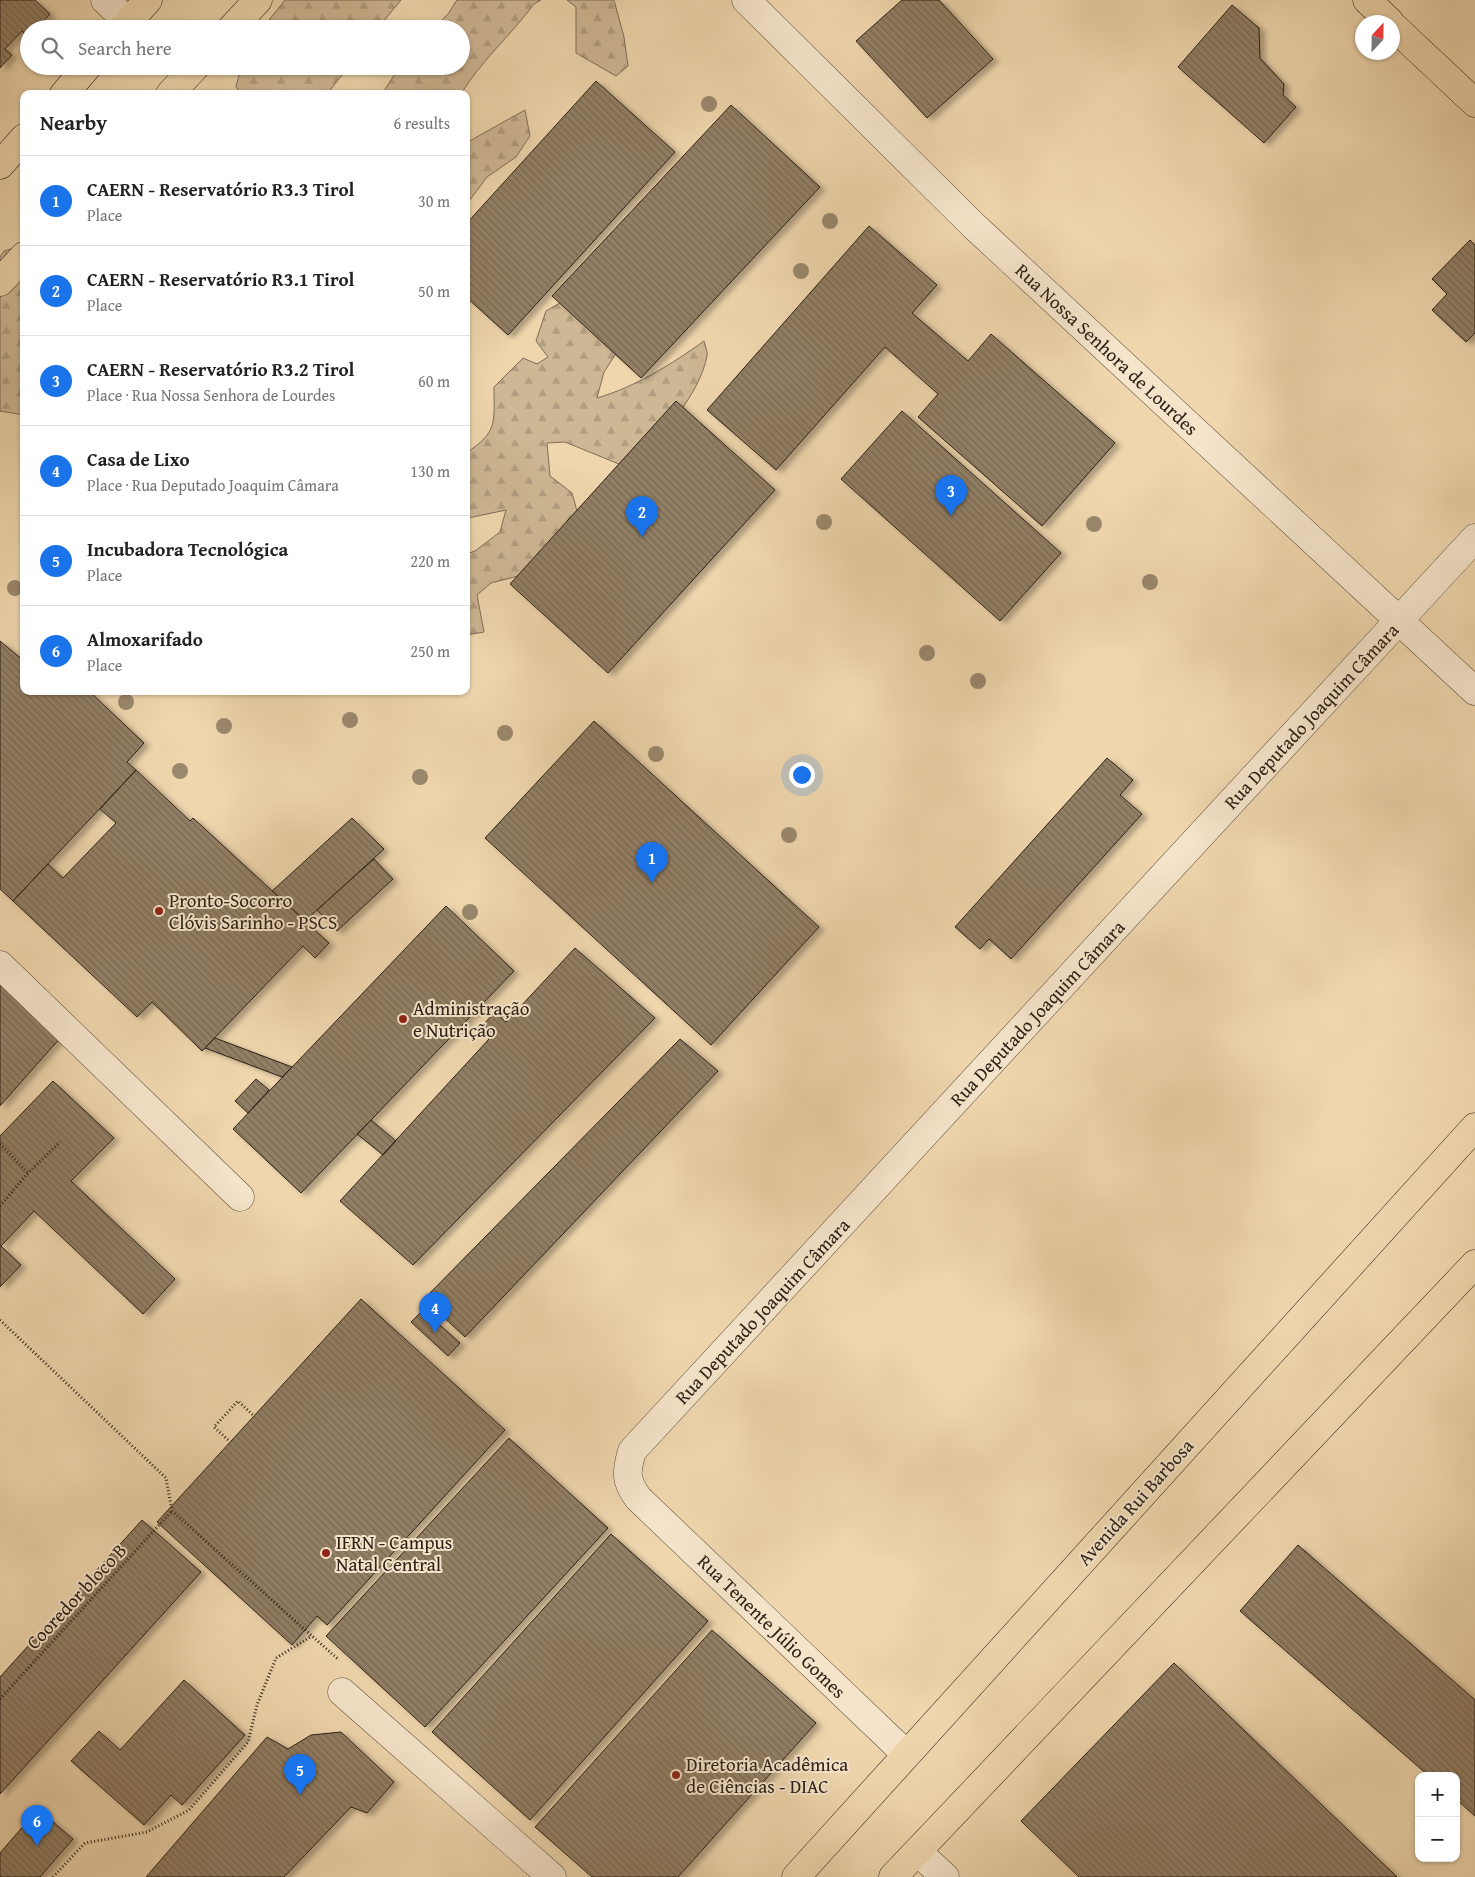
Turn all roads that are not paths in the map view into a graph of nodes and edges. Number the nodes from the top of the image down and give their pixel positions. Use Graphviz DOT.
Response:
graph roads {
  1 [pos="105,0"];
  2 [pos="148,0"];
  3 [pos="258,0"];
  4 [pos="746,0"];
  5 [pos="1367,0"];
  6 [pos="1382,15"];
  7 [pos="120,20"];
  8 [pos="130,20"];
  9 [pos="239,20"];
  10 [pos="1400,32"];
  11 [pos="80,75"];
  12 [pos="188,75"];
  13 [pos="67,90"];
  14 [pos="174,90"];
  15 [pos="1475,103"];
  16 [pos="20,142"];
  17 [pos="0,165"];
  18 [pos="20,260"];
  19 [pos="0,282"];
  20 [pos="1475,538"];
  21 [pos="1400,620"];
  22 [pos="1475,692"];
  23 [pos="0,965"];
  24 [pos="1475,1127"];
  25 [pos="240,1197"];
  26 [pos="1475,1264"];
  27 [pos="638,1498"];
  28 [pos="342,1692"];
  29 [pos="906,1754"];
  30 [pos="918,1852"];
  31 [pos="552,1877"];
  32 [pos="796,1877"];
  33 [pos="893,1877"];
  34 [pos="945,1877"];
  1 -- 7 [label="street"];
  2 -- 8 [label="main road"];
  3 -- 9 [label="main road"];
  4 -- 21 [label="street, Rua Nossa Senhora de Lourdes"];
  5 -- 6 [label="main road"];
  10 -- 15 [label="main road"];
  11 -- 13 [label="main road"];
  12 -- 14 [label="main road"];
  16 -- 17 [label="main road"];
  18 -- 19 [label="main road"];
  20 -- 21 [label="street, Rua Deputado Joaquim Câmara"];
  21 -- 22 [label="street, Rua Nossa Senhora de Lourdes"];
  21 -- 27 [label="street, Rua Deputado Joaquim Câmara"];
  23 -- 25 [label="street"];
  24 -- 29 [label="main road, Avenida Rui Barbosa"];
  26 -- 30 [label="main road"];
  27 -- 29 [label="street, Rua Tenente Júlio Gomes"];
  28 -- 31 [label="street"];
  29 -- 32 [label="main road, Avenida Rui Barbosa"];
  30 -- 33 [label="main road"];
  30 -- 34 [label="street"];
}
